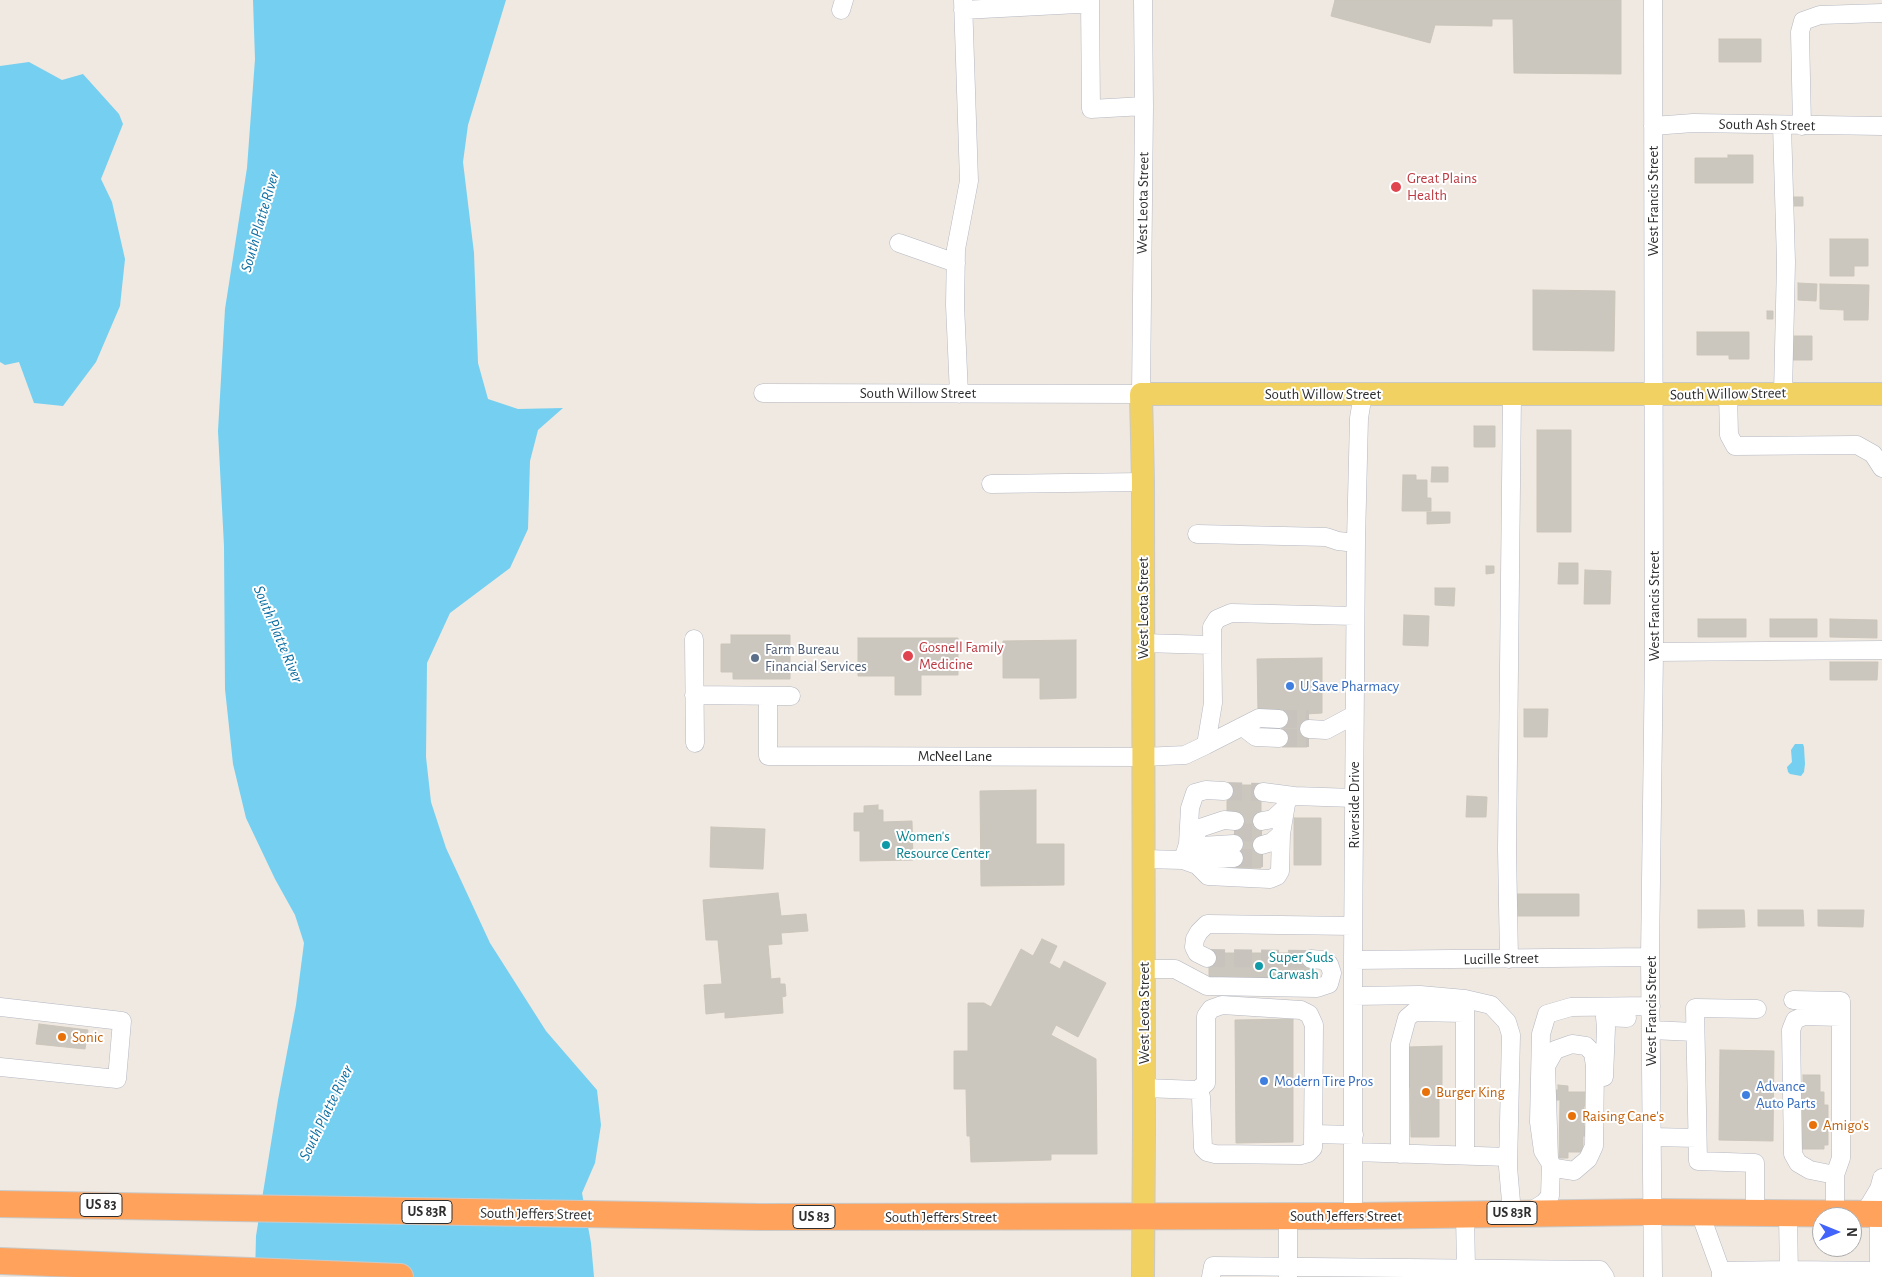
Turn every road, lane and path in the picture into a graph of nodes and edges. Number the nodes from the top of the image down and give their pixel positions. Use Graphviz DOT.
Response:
graph roads {
  1 [pos="1143,0"];
  2 [pos="1653,0"];
  3 [pos="1090,3"];
  4 [pos="963,5"];
  5 [pos="1882,13"];
  6 [pos="1144,106"];
  7 [pos="1782,125"];
  8 [pos="1653,126"];
  9 [pos="1802,126"];
  10 [pos="1882,126"];
  11 [pos="899,243"];
  12 [pos="956,262"];
  13 [pos="764,393"];
  14 [pos="1783,393"];
  15 [pos="959,394"];
  16 [pos="1141,394"];
  17 [pos="1363,394"];
  18 [pos="1728,394"];
  19 [pos="1882,394"];
  20 [pos="1512,395"];
  21 [pos="1655,395"];
  22 [pos="1882,468"];
  23 [pos="1143,482"];
  24 [pos="991,484"];
  25 [pos="1196,534"];
  26 [pos="1356,543"];
  27 [pos="1355,616"];
  28 [pos="694,639"];
  29 [pos="1143,644"];
  30 [pos="1212,645"];
  31 [pos="1882,650"];
  32 [pos="1654,652"];
  33 [pos="694,696"];
  34 [pos="791,696"];
  35 [pos="768,697"];
  36 [pos="1354,715"];
  37 [pos="1279,728"];
  38 [pos="1313,729"];
  39 [pos="695,743"];
  40 [pos="1206,745"];
  41 [pos="1143,757"];
  42 [pos="1224,791"];
  43 [pos="1263,792"];
  44 [pos="1354,798"];
  45 [pos="1285,821"];
  46 [pos="1185,852"];
  47 [pos="1143,859"];
  48 [pos="1353,926"];
  49 [pos="1650,957"];
  50 [pos="1208,958"];
  51 [pos="1311,959"];
  52 [pos="1509,959"];
  53 [pos="1353,967"];
  54 [pos="1144,969"];
  55 [pos="1332,974"];
  56 [pos="1353,996"];
  57 [pos="1793,1000"];
  58 [pos="1465,1006"];
  59 [pos="0,1007"];
  60 [pos="1758,1009"];
  61 [pos="1600,1012"];
  62 [pos="1840,1017"];
  63 [pos="1651,1018"];
  64 [pos="1695,1032"];
  65 [pos="0,1067"];
  66 [pos="1144,1088"];
  67 [pos="1198,1090"];
  68 [pos="1313,1134"];
  69 [pos="1652,1137"];
  70 [pos="1697,1138"];
  71 [pos="1354,1144"];
  72 [pos="1400,1154"];
  73 [pos="1465,1155"];
  74 [pos="1508,1157"];
  75 [pos="1551,1164"];
  76 [pos="1574,1171"];
  77 [pos="1835,1175"];
  78 [pos="1882,1178"];
  79 [pos="0,1204"];
  80 [pos="203,1207"];
  81 [pos="1836,1207"];
  82 [pos="1653,1212"];
  83 [pos="1520,1213"];
  84 [pos="1584,1213"];
  85 [pos="1700,1213"];
  86 [pos="1465,1214"];
  87 [pos="1755,1214"];
  88 [pos="1788,1214"];
  89 [pos="1812,1214"];
  90 [pos="1862,1214"];
  91 [pos="1875,1214"];
  92 [pos="650,1216"];
  93 [pos="1143,1216"];
  94 [pos="1288,1216"];
  95 [pos="1353,1216"];
  96 [pos="0,1261"];
  97 [pos="1481,1271"];
  98 [pos="1288,1273"];
  99 [pos="1789,1273"];
  100 [pos="1721,1274"];
  101 [pos="1879,1274"];
  102 [pos="400,1277"];
  103 [pos="1143,1277"];
  104 [pos="1211,1277"];
  105 [pos="1605,1277"];
  106 [pos="1653,1277"];
  1 -- 6 [label="street, West Leota Street"];
  2 -- 8 [label="street, West Francis Street"];
  3 -- 4 [label="street"];
  3 -- 6 [label="street"];
  4 -- 12 [label="street"];
  5 -- 9 [label="street"];
  6 -- 16 [label="street, West Leota Street"];
  7 -- 8 [label="street, South Ash Street"];
  7 -- 9 [label="street, South Ash Street"];
  7 -- 14 [label="street"];
  8 -- 21 [label="street, West Francis Street"];
  9 -- 10 [label="street, South Ash Street"];
  11 -- 12 [label="street"];
  12 -- 15 [label="street"];
  13 -- 15 [label="street, South Willow Street"];
  14 -- 18 [label="main road, South Willow Street"];
  14 -- 19 [label="main road, South Willow Street"];
  15 -- 16 [label="street, South Willow Street"];
  16 -- 17 [label="main road, South Willow Street"];
  16 -- 23 [label="main road, West Leota Street"];
  17 -- 20 [label="main road, South Willow Street"];
  17 -- 26 [label="street, Riverside Drive"];
  18 -- 21 [label="main road, South Willow Street"];
  18 -- 22 [label="street"];
  20 -- 21 [label="main road, South Willow Street"];
  20 -- 52 [label="street"];
  21 -- 32 [label="street, West Francis Street"];
  23 -- 24 [label="street"];
  23 -- 29 [label="main road, West Leota Street"];
  25 -- 26 [label="street"];
  26 -- 27 [label="street, Riverside Drive"];
  27 -- 30 [label="street"];
  27 -- 36 [label="street, Riverside Drive"];
  28 -- 33 [label="street"];
  29 -- 30 [label="street"];
  29 -- 41 [label="main road, West Leota Street"];
  30 -- 40 [label="street"];
  31 -- 32 [label="street"];
  32 -- 49 [label="street, West Francis Street"];
  33 -- 35 [label="street"];
  33 -- 39 [label="street"];
  34 -- 35 [label="street"];
  35 -- 41 [label="street, McNeel Lane"];
  36 -- 38 [label="street"];
  36 -- 44 [label="street, Riverside Drive"];
  37 -- 40 [label="street, McNeel Lane"];
  40 -- 41 [label="street, McNeel Lane"];
  41 -- 47 [label="main road, West Leota Street"];
  42 -- 46 [label="street"];
  43 -- 45 [label="street"];
  44 -- 45 [label="street"];
  44 -- 48 [label="street, Riverside Drive"];
  45 -- 45 [label="street"];
  45 -- 46 [label="street"];
  46 -- 46 [label="street"];
  46 -- 47 [label="street"];
  47 -- 54 [label="main road, West Leota Street"];
  48 -- 50 [label="street"];
  48 -- 53 [label="street, Riverside Drive"];
  49 -- 52 [label="street, Lucille Street"];
  49 -- 63 [label="street, West Francis Street"];
  51 -- 55 [label="street"];
  52 -- 53 [label="street, Lucille Street"];
  53 -- 55 [label="street, Lucille Street"];
  53 -- 56 [label="street, Riverside Drive"];
  54 -- 55 [label="street"];
  54 -- 66 [label="main road, West Leota Street"];
  56 -- 58 [label="street"];
  56 -- 71 [label="street, Riverside Drive"];
  57 -- 62 [label="street"];
  58 -- 72 [label="street"];
  58 -- 73 [label="street"];
  58 -- 74 [label="street"];
  59 -- 65 [label="street"];
  60 -- 64 [label="street"];
  61 -- 63 [label="street"];
  61 -- 75 [label="street"];
  61 -- 76 [label="street"];
  62 -- 77 [label="street"];
  62 -- 77 [label="street"];
  63 -- 64 [label="street"];
  63 -- 69 [label="street, West Francis Street"];
  64 -- 70 [label="street"];
  66 -- 67 [label="street"];
  66 -- 93 [label="main road, West Leota Street"];
  67 -- 68 [label="street"];
  67 -- 68 [label="street"];
  68 -- 71 [label="street"];
  69 -- 70 [label="street"];
  69 -- 82 [label="street, West Francis Street"];
  70 -- 87 [label="street"];
  71 -- 72 [label="street"];
  71 -- 95 [label="street, Riverside Drive"];
  72 -- 73 [label="street"];
  73 -- 74 [label="street"];
  74 -- 83 [label="street"];
  75 -- 76 [label="street"];
  75 -- 76 [label="street"];
  75 -- 83 [label="street"];
  76 -- 84 [label="street"];
  77 -- 81 [label="street"];
  78 -- 91 [label="street"];
  79 -- 80 [label="highway, South Jeffers Street / US 83"];
  80 -- 92 [label="highway, South Jeffers Street / US 83R"];
  82 -- 84 [label="highway, South Jeffers Street / US 83R"];
  82 -- 85 [label="highway, South Jeffers Street / US 83R"];
  82 -- 106 [label="street, West Francis Street"];
  83 -- 84 [label="highway, South Jeffers Street / US 83R"];
  83 -- 86 [label="highway, South Jeffers Street / US 83R"];
  85 -- 87 [label="highway, South Jeffers Street / US 83R"];
  85 -- 100 [label="street"];
  86 -- 95 [label="highway, South Jeffers Street / US 83R"];
  86 -- 97 [label="street"];
  87 -- 88 [label="highway, South Jeffers Street / US 83R"];
  88 -- 89 [label="highway, South Jeffers Street / US 83R"];
  88 -- 99 [label="street"];
  90 -- 91 [label="highway, South Jeffers Street / US 83R"];
  91 -- 101 [label="street"];
  92 -- 93 [label="highway, South Jeffers Street / US 83"];
  93 -- 94 [label="highway, South Jeffers Street / US 83R"];
  93 -- 103 [label="main road, West Leota Street"];
  94 -- 95 [label="highway, South Jeffers Street / US 83R"];
  94 -- 98 [label="street"];
  96 -- 102 [label="highway"];
  97 -- 98 [label="street"];
  97 -- 105 [label="street"];
  98 -- 104 [label="street"];
  99 -- 100 [label="street"];
  99 -- 101 [label="street"];
}
